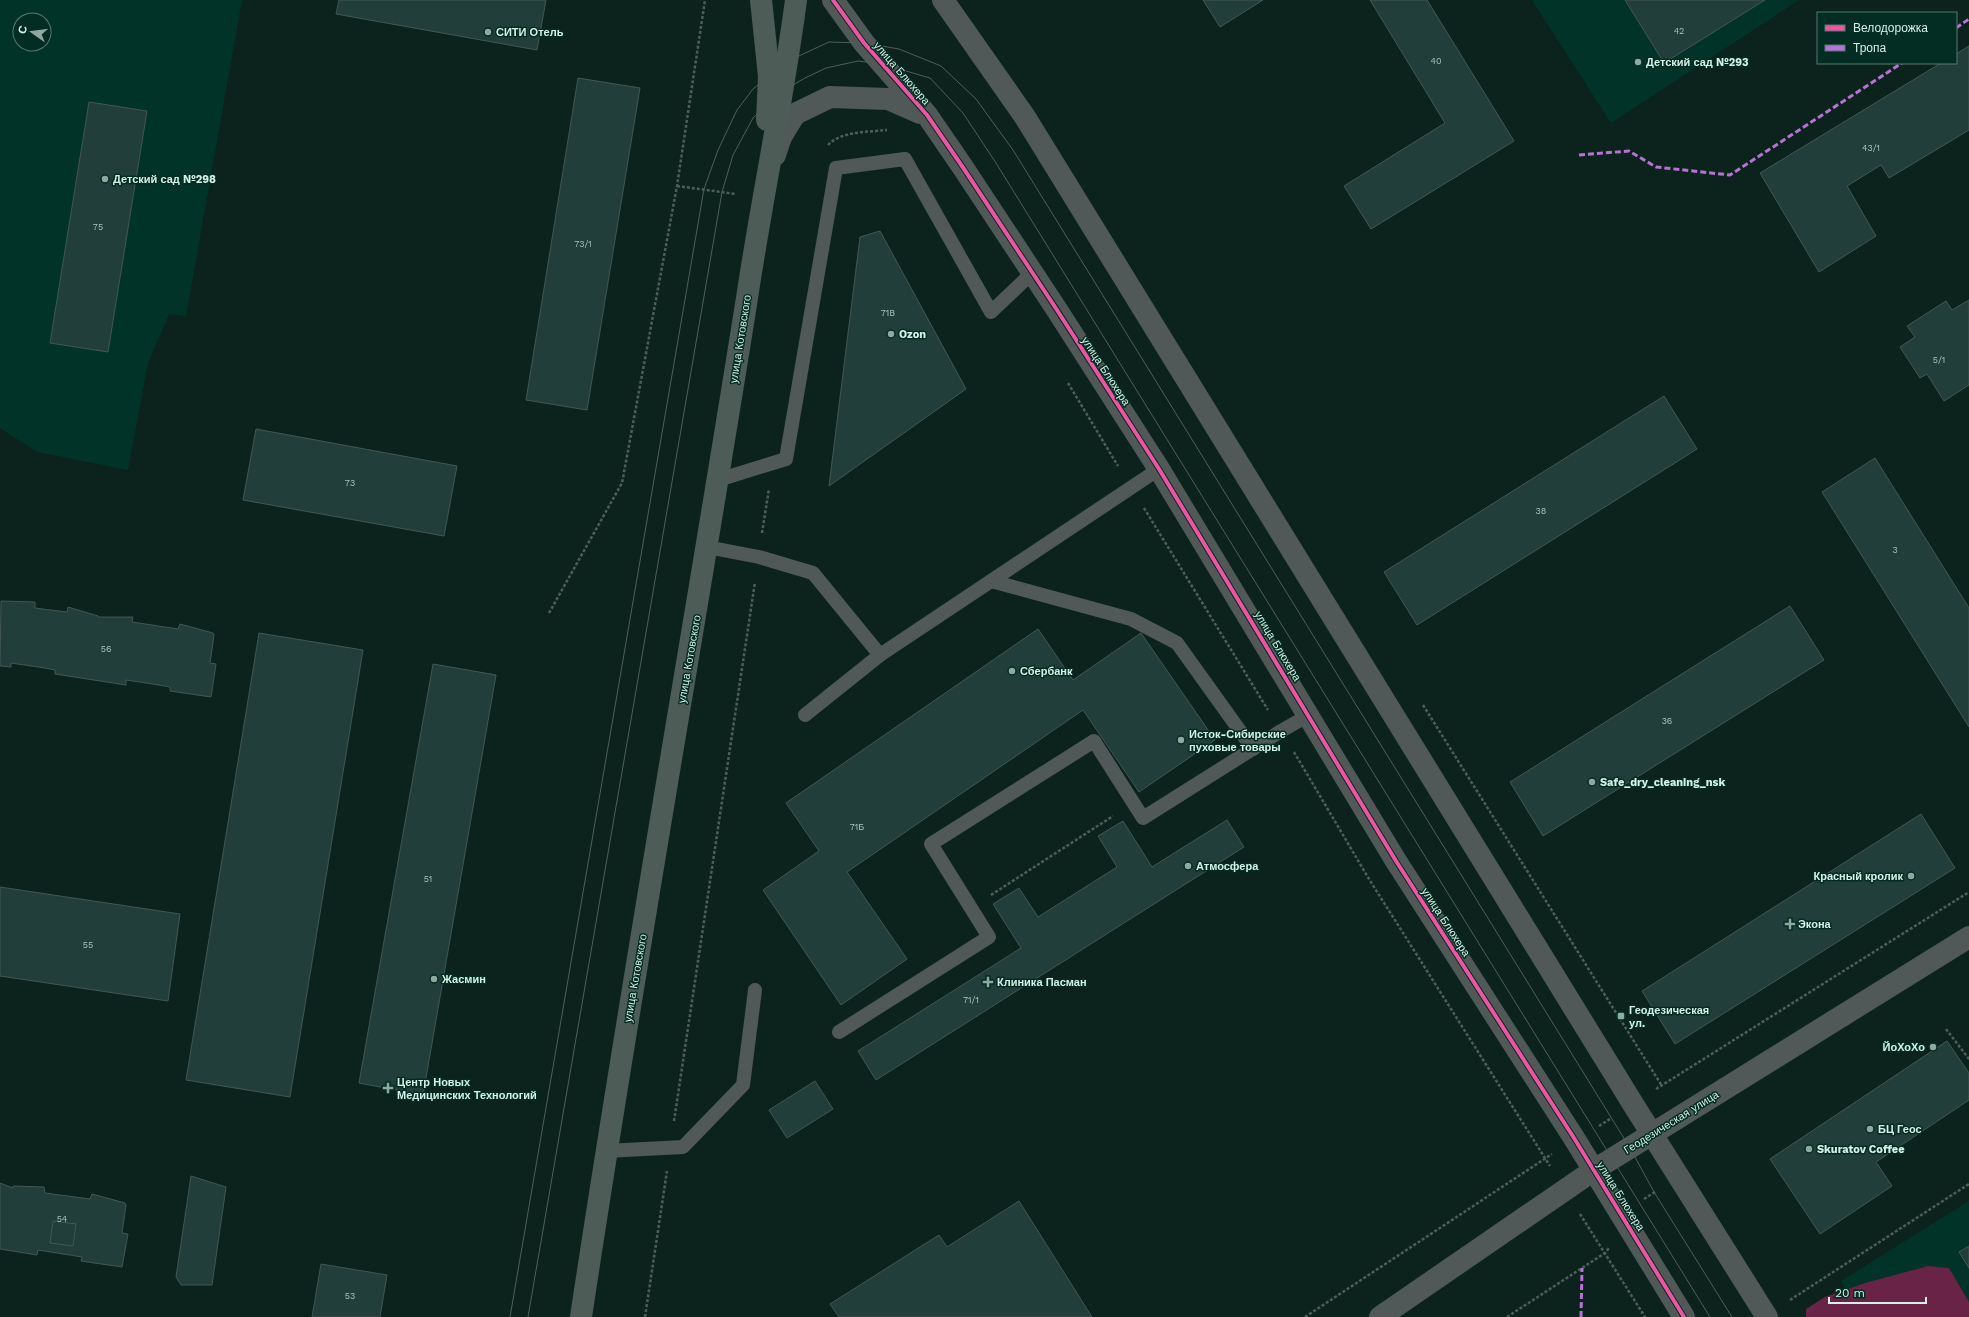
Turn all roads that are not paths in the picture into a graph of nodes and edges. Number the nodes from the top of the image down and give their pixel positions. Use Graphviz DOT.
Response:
graph roads {
  1 [pos="796,0"];
  2 [pos="833,0"];
  3 [pos="943,0"];
  4 [pos="762,4"];
  5 [pos="926,115"];
  6 [pos="766,186"];
  7 [pos="1032,272"];
  8 [pos="1158,469"];
  9 [pos="718,480"];
  10 [pos="707,547"];
  11 [pos="991,581"];
  12 [pos="880,654"];
  13 [pos="805,715"];
  14 [pos="1310,715"];
  15 [pos="1253,749"];
  16 [pos="1969,937"];
  17 [pos="755,990"];
  18 [pos="839,1032"];
  19 [pos="1652,1134"];
  20 [pos="606,1151"];
  21 [pos="1594,1170"];
  22 [pos="581,1317"];
  23 [pos="1380,1317"];
  24 [pos="1684,1317"];
  25 [pos="1767,1317"];
  1 -- 6 [label="main road, улица Котовского"];
  2 -- 5 [label="street, улица Блюхера"];
  3 -- 19 [label="street"];
  4 -- 6 [label="main road"];
  5 -- 6 [label="street"];
  5 -- 7 [label="street, улица Блюхера"];
  6 -- 9 [label="main road, улица Котовского"];
  7 -- 8 [label="street, улица Блюхера"];
  7 -- 9 [label="lane"];
  8 -- 11 [label="lane"];
  8 -- 14 [label="street, улица Блюхера"];
  9 -- 10 [label="main road, улица Котовского"];
  10 -- 12 [label="lane"];
  10 -- 20 [label="main road, улица Котовского"];
  11 -- 12 [label="lane"];
  11 -- 15 [label="lane"];
  12 -- 13 [label="lane"];
  14 -- 15 [label="lane"];
  14 -- 21 [label="street, улица Блюхера"];
  15 -- 18 [label="lane"];
  16 -- 19 [label="street, Геодезическая улица"];
  17 -- 20 [label="lane"];
  19 -- 21 [label="street, Геодезическая улица"];
  19 -- 25 [label="street"];
  20 -- 22 [label="main road, улица Котовского"];
  21 -- 23 [label="street, Геодезическая улица"];
  21 -- 24 [label="street, улица Блюхера"];
}
